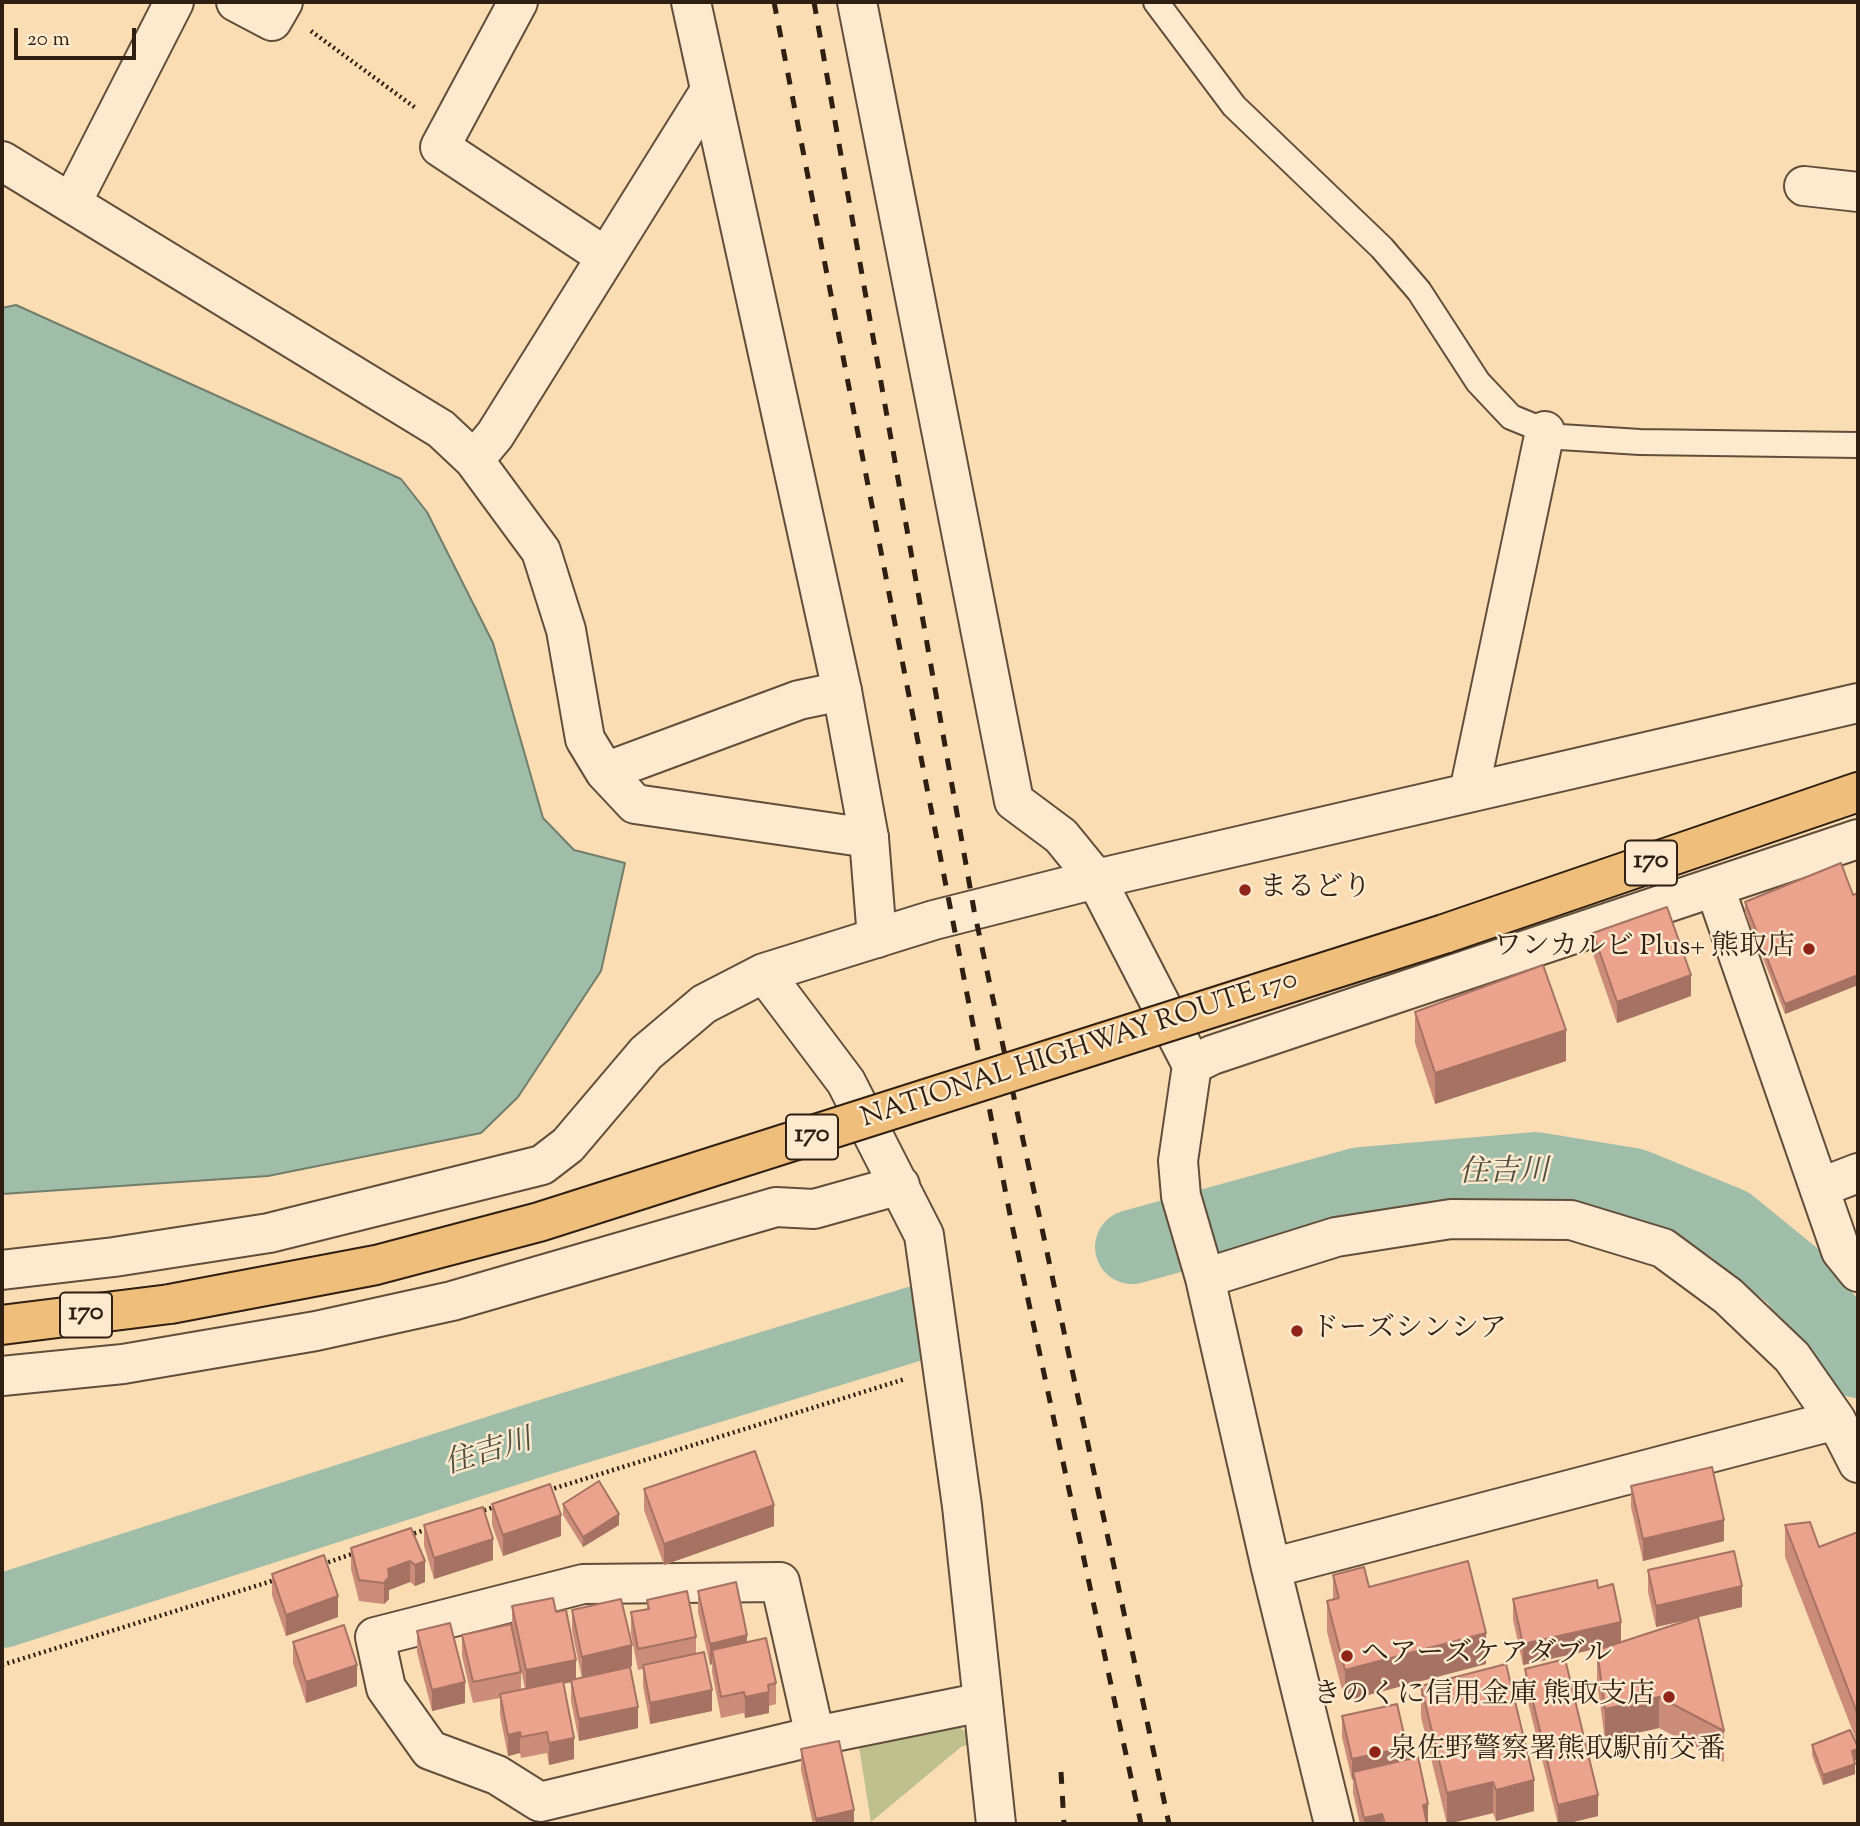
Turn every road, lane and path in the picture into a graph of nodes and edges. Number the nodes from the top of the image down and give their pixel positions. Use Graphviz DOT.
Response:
graph roads {
  1 [pos="174,2"];
  2 [pos="236,2"];
  3 [pos="518,2"];
  4 [pos="691,2"];
  5 [pos="857,2"];
  6 [pos="1156,2"];
  7 [pos="281,5"];
  8 [pos="709,92"];
  9 [pos="448,131"];
  10 [pos="2,161"];
  11 [pos="1804,186"];
  12 [pos="1858,192"];
  13 [pos="72,202"];
  14 [pos="606,257"];
  15 [pos="1545,431"];
  16 [pos="1858,444"];
  17 [pos="474,460"];
  18 [pos="842,691"];
  19 [pos="1858,703"];
  20 [pos="605,772"];
  21 [pos="1469,792"];
  22 [pos="1858,792"];
  23 [pos="869,838"];
  24 [pos="1858,839"];
  25 [pos="1096,878"];
  26 [pos="1715,888"];
  27 [pos="877,938"];
  28 [pos="764,973"];
  29 [pos="1192,1065"];
  30 [pos="1858,1173"];
  31 [pos="900,1185"];
  32 [pos="1819,1188"];
  33 [pos="2,1270"];
  34 [pos="1858,1272"];
  35 [pos="1205,1278"];
  36 [pos="2,1325"];
  37 [pos="945,1372"];
  38 [pos="2,1376"];
  39 [pos="1836,1420"];
  40 [pos="1858,1463"];
  41 [pos="541,1492"];
  42 [pos="502,1504"];
  43 [pos="476,1513"];
  44 [pos="438,1525"];
  45 [pos="399,1538"];
  46 [pos="360,1551"];
  47 [pos="322,1564"];
  48 [pos="1271,1568"];
  49 [pos="283,1577"];
  50 [pos="2,1665"];
  51 [pos="983,1702"];
  52 [pos="815,1736"];
  53 [pos="996,1824"];
  54 [pos="1334,1824"];
  1 -- 13 [label="street"];
  2 -- 7 [label="street"];
  3 -- 9 [label="street"];
  4 -- 8 [label="street"];
  5 -- 25 [label="street"];
  6 -- 15 [label="lane"];
  7 -- 9 [label="path"];
  8 -- 14 [label="street"];
  8 -- 18 [label="street"];
  9 -- 14 [label="street"];
  10 -- 13 [label="street"];
  11 -- 12 [label="street"];
  13 -- 17 [label="street"];
  14 -- 17 [label="street"];
  15 -- 16 [label="lane"];
  15 -- 21 [label="street"];
  17 -- 20 [label="street"];
  18 -- 20 [label="street"];
  18 -- 23 [label="street"];
  19 -- 21 [label="street"];
  20 -- 23 [label="street"];
  21 -- 25 [label="street"];
  22 -- 36 [label="highway, NATIONAL HIGHWAY ROUTE 170 / 170, bridge"];
  23 -- 27 [label="street"];
  24 -- 26 [label="street"];
  25 -- 27 [label="street"];
  25 -- 29 [label="street"];
  26 -- 29 [label="street"];
  26 -- 32 [label="street"];
  27 -- 28 [label="street"];
  28 -- 31 [label="street"];
  28 -- 33 [label="street"];
  29 -- 35 [label="street"];
  30 -- 32 [label="street"];
  31 -- 37 [label="street"];
  31 -- 38 [label="street"];
  32 -- 34 [label="street"];
  35 -- 39 [label="street"];
  35 -- 48 [label="street"];
  37 -- 41 [label="path"];
  37 -- 51 [label="street"];
  39 -- 40 [label="street"];
  39 -- 48 [label="street"];
  42 -- 43 [label="path"];
  44 -- 45 [label="path"];
  46 -- 47 [label="path"];
  48 -- 54 [label="street"];
  49 -- 50 [label="path"];
  51 -- 52 [label="street"];
  51 -- 53 [label="street"];
  52 -- 52 [label="street"];
}
